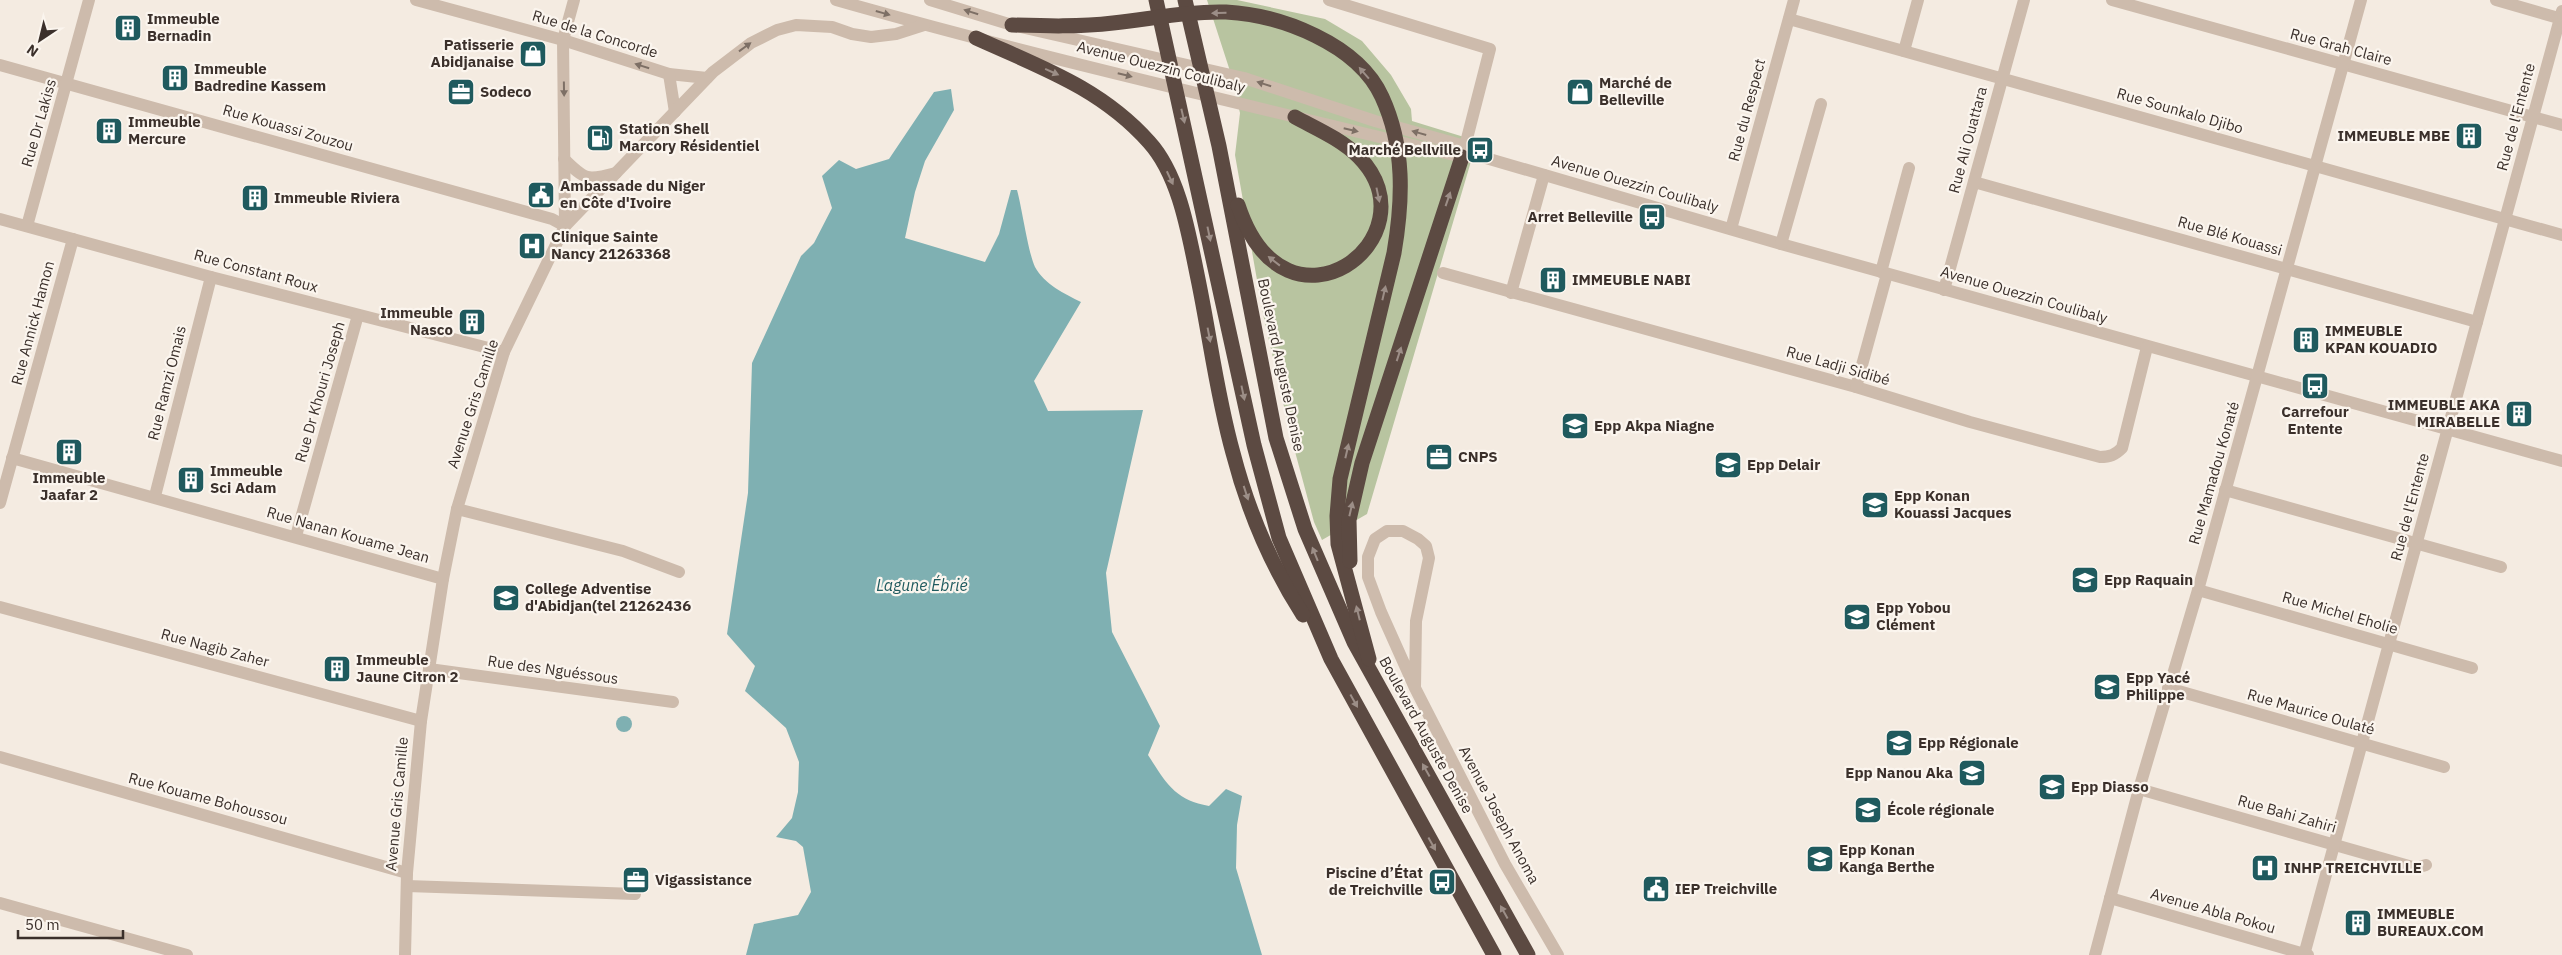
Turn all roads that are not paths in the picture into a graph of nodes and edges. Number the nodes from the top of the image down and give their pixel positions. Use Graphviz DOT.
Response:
graph roads {
  1 [pos="90,0"];
  2 [pos="416,0"];
  3 [pos="574,0"];
  4 [pos="836,0"];
  5 [pos="930,0"];
  6 [pos="1156,0"];
  7 [pos="1186,0"];
  8 [pos="1329,0"];
  9 [pos="1794,0"];
  10 [pos="1918,0"];
  11 [pos="2024,0"];
  12 [pos="2112,0"];
  13 [pos="2361,0"];
  14 [pos="2496,0"];
  15 [pos="2561,16"];
  16 [pos="1789,19"];
  17 [pos="924,25"];
  18 [pos="1012,25"];
  19 [pos="976,38"];
  20 [pos="563,40"];
  21 [pos="1904,51"];
  22 [pos="2344,64"];
  23 [pos="0,65"];
  24 [pos="669,74"];
  25 [pos="707,78"];
  26 [pos="2002,78"];
  27 [pos="67,83"];
  28 [pos="1820,104"];
  29 [pos="675,112"];
  30 [pos="2533,116"];
  31 [pos="1295,117"];
  32 [pos="2562,125"];
  33 [pos="1219,146"];
  34 [pos="1464,152"];
  35 [pos="564,159"];
  36 [pos="2316,166"];
  37 [pos="1910,168"];
  38 [pos="616,173"];
  39 [pos="1544,175"];
  40 [pos="1974,182"];
  41 [pos="0,218"];
  42 [pos="2505,219"];
  43 [pos="27,226"];
  44 [pos="565,226"];
  45 [pos="1731,229"];
  46 [pos="2562,235"];
  47 [pos="73,239"];
  48 [pos="1781,244"];
  49 [pos="2287,269"];
  50 [pos="1443,273"];
  51 [pos="1884,273"];
  52 [pos="211,277"];
  53 [pos="1944,290"];
  54 [pos="1511,293"];
  55 [pos="358,315"];
  56 [pos="2477,322"];
  57 [pos="2147,347"];
  58 [pos="504,352"];
  59 [pos="2257,378"];
  60 [pos="1856,387"];
  61 [pos="2448,429"];
  62 [pos="12,458"];
  63 [pos="2562,461"];
  64 [pos="2225,490"];
  65 [pos="155,496"];
  66 [pos="0,503"];
  67 [pos="457,508"];
  68 [pos="296,536"];
  69 [pos="2416,544"];
  70 [pos="2501,567"];
  71 [pos="680,572"];
  72 [pos="443,579"];
  73 [pos="2198,590"];
  74 [pos="1352,592"];
  75 [pos="0,606"];
  76 [pos="2389,644"];
  77 [pos="1331,659"];
  78 [pos="2472,668"];
  79 [pos="429,669"];
  80 [pos="1374,677"];
  81 [pos="1415,688"];
  82 [pos="2168,688"];
  83 [pos="673,702"];
  84 [pos="421,721"];
  85 [pos="2362,744"];
  86 [pos="0,757"];
  87 [pos="2444,767"];
  88 [pos="2139,789"];
  89 [pos="2334,845"];
  90 [pos="2426,865"];
  91 [pos="407,879"];
  92 [pos="635,894"];
  93 [pos="2110,898"];
  94 [pos="0,903"];
  95 [pos="187,955"];
  96 [pos="405,955"];
  97 [pos="1494,955"];
  98 [pos="1528,955"];
  99 [pos="1558,955"];
  100 [pos="2095,955"];
  101 [pos="2306,955"];
  1 -- 27 [label="street, Rue Dr Lakiss"];
  2 -- 20 [label="street, Rue de la Concorde"];
  3 -- 20 [label="street"];
  4 -- 17 [label="street, Avenue Ouezzin Coulibaly, one-way"];
  18 -- 5 [label="street, Avenue Ouezzin Coulibaly, one-way"];
  6 -- 77 [label="highway, one-way"];
  7 -- 33 [label="highway, Boulevard Auguste Denise"];
  8 -- 34 [label="street"];
  9 -- 16 [label="street, Rue du Respect"];
  10 -- 21 [label="street"];
  11 -- 26 [label="street, Rue Ali Ouattara"];
  12 -- 22 [label="street, Rue Grah Claire"];
  13 -- 22 [label="street, Rue Mamadou Konaté"];
  14 -- 15 [label="street"];
  15 -- 30 [label="street, Rue de l'Entente"];
  16 -- 21 [label="street, Rue Sounkalo Djibo"];
  16 -- 45 [label="street, Rue du Respect"];
  17 -- 19 [label="street, Avenue Ouezzin Coulibaly"];
  25 -- 17 [label="street, Avenue Gris Camille, one-way"];
  34 -- 18 [label="street, Avenue Ouezzin Coulibaly, one-way"];
  74 -- 18 [label="highway, one-way"];
  19 -- 31 [label="street, Avenue Ouezzin Coulibaly, one-way"];
  19 -- 77 [label="highway, one-way"];
  24 -- 20 [label="street, Rue de la Concorde, one-way"];
  20 -- 35 [label="street, one-way"];
  21 -- 26 [label="street, Rue Sounkalo Djibo"];
  22 -- 30 [label="street, Rue Grah Claire"];
  22 -- 36 [label="street, Rue Mamadou Konaté"];
  23 -- 27 [label="street, Rue Kouassi Zouzou"];
  24 -- 25 [label="street, Rue de la Concorde"];
  24 -- 29 [label="street"];
  25 -- 29 [label="street, Avenue Gris Camille"];
  26 -- 36 [label="street, Rue Sounkalo Djibo"];
  26 -- 40 [label="street, Rue Ali Ouattara"];
  27 -- 43 [label="street, Rue Dr Lakiss"];
  27 -- 44 [label="street, Rue Kouassi Zouzou"];
  28 -- 48 [label="street"];
  29 -- 38 [label="street, Avenue Gris Camille"];
  30 -- 32 [label="street, Rue Grah Claire"];
  30 -- 42 [label="street, Rue de l'Entente"];
  31 -- 33 [label="highway, one-way"];
  31 -- 34 [label="street, Avenue Ouezzin Coulibaly, one-way"];
  80 -- 33 [label="highway, Boulevard Auguste Denise, one-way"];
  34 -- 39 [label="street, Avenue Ouezzin Coulibaly"];
  74 -- 34 [label="highway, one-way"];
  35 -- 38 [label="street"];
  35 -- 44 [label="street"];
  36 -- 42 [label="street, Rue Sounkalo Djibo"];
  36 -- 49 [label="street, Rue Mamadou Konaté"];
  37 -- 51 [label="street"];
  38 -- 44 [label="street, Avenue Gris Camille"];
  39 -- 45 [label="street, Avenue Ouezzin Coulibaly"];
  39 -- 54 [label="street"];
  40 -- 49 [label="street, Rue Blé Kouassi"];
  40 -- 53 [label="street, Rue Ali Ouattara"];
  41 -- 43 [label="street, Rue Constant Roux"];
  42 -- 46 [label="street, Rue Sounkalo Djibo"];
  42 -- 56 [label="street, Rue de l'Entente"];
  43 -- 47 [label="street, Rue Constant Roux"];
  44 -- 58 [label="street, Avenue Gris Camille"];
  45 -- 48 [label="street, Avenue Ouezzin Coulibaly"];
  47 -- 52 [label="street, Rue Constant Roux"];
  47 -- 62 [label="street, Rue Annick Hamon"];
  48 -- 51 [label="street, Avenue Ouezzin Coulibaly"];
  49 -- 56 [label="street, Rue Blé Kouassi"];
  49 -- 59 [label="street, Rue Mamadou Konaté"];
  50 -- 54 [label="street, Rue Ladji Sidibé"];
  51 -- 53 [label="street, Avenue Ouezzin Coulibaly"];
  51 -- 60 [label="street"];
  52 -- 55 [label="street, Rue Constant Roux"];
  52 -- 65 [label="street, Rue Ramzi Omais"];
  53 -- 57 [label="street, Avenue Ouezzin Coulibaly"];
  54 -- 60 [label="street, Rue Ladji Sidibé"];
  55 -- 58 [label="street, Rue Constant Roux"];
  55 -- 68 [label="street, Rue Dr Khouri Joseph"];
  56 -- 61 [label="street, Rue de l'Entente"];
  57 -- 59 [label="street, Avenue Ouezzin Coulibaly"];
  57 -- 60 [label="street, Rue Ladji Sidibé"];
  58 -- 67 [label="street, Avenue Gris Camille"];
  59 -- 61 [label="street, Avenue Ouezzin Coulibaly"];
  59 -- 64 [label="street, Rue Mamadou Konaté"];
  61 -- 63 [label="street, Avenue Ouezzin Coulibaly"];
  61 -- 69 [label="street, Rue de l'Entente"];
  62 -- 65 [label="street, Rue Nanan Kouame Jean"];
  62 -- 66 [label="street, Rue Annick Hamon"];
  64 -- 69 [label="street"];
  64 -- 73 [label="street, Rue Mamadou Konaté"];
  65 -- 68 [label="street, Rue Nanan Kouame Jean"];
  67 -- 71 [label="street"];
  67 -- 72 [label="street, Avenue Gris Camille"];
  68 -- 72 [label="street, Rue Nanan Kouame Jean"];
  69 -- 70 [label="street"];
  69 -- 76 [label="street, Rue de l'Entente"];
  72 -- 79 [label="street, Avenue Gris Camille"];
  73 -- 76 [label="street, Rue Michel Eholie"];
  73 -- 82 [label="street, Rue Mamadou Konaté"];
  80 -- 74 [label="highway, one-way"];
  75 -- 84 [label="street, Rue Nagib Zaher"];
  76 -- 78 [label="street, Rue Michel Eholie"];
  76 -- 85 [label="street, Rue de l'Entente"];
  77 -- 97 [label="highway, one-way"];
  79 -- 83 [label="street, Rue des Nguéssous"];
  79 -- 84 [label="street, Avenue Gris Camille"];
  98 -- 80 [label="highway, Boulevard Auguste Denise, one-way"];
  81 -- 81 [label="street, Avenue Joseph Anoma"];
  81 -- 99 [label="street, Avenue Joseph Anoma"];
  82 -- 85 [label="street, Rue Maurice Oulaté"];
  82 -- 88 [label="street, Rue Mamadou Konaté"];
  84 -- 91 [label="street, Avenue Gris Camille"];
  85 -- 87 [label="street, Rue Maurice Oulaté"];
  85 -- 89 [label="street, Rue de l'Entente"];
  86 -- 91 [label="street, Rue Kouame Bohoussou"];
  88 -- 89 [label="street, Rue Bahi Zahiri"];
  88 -- 93 [label="street, Rue Mamadou Konaté"];
  89 -- 90 [label="street, Rue Bahi Zahiri"];
  89 -- 101 [label="street, Rue de l'Entente"];
  91 -- 92 [label="street, Rue Kouame Bohoussou"];
  91 -- 96 [label="street, Avenue Gris Camille"];
  93 -- 100 [label="street, Rue Mamadou Konaté"];
  93 -- 101 [label="street, Avenue Abla Pokou"];
  94 -- 95 [label="street"];
}
